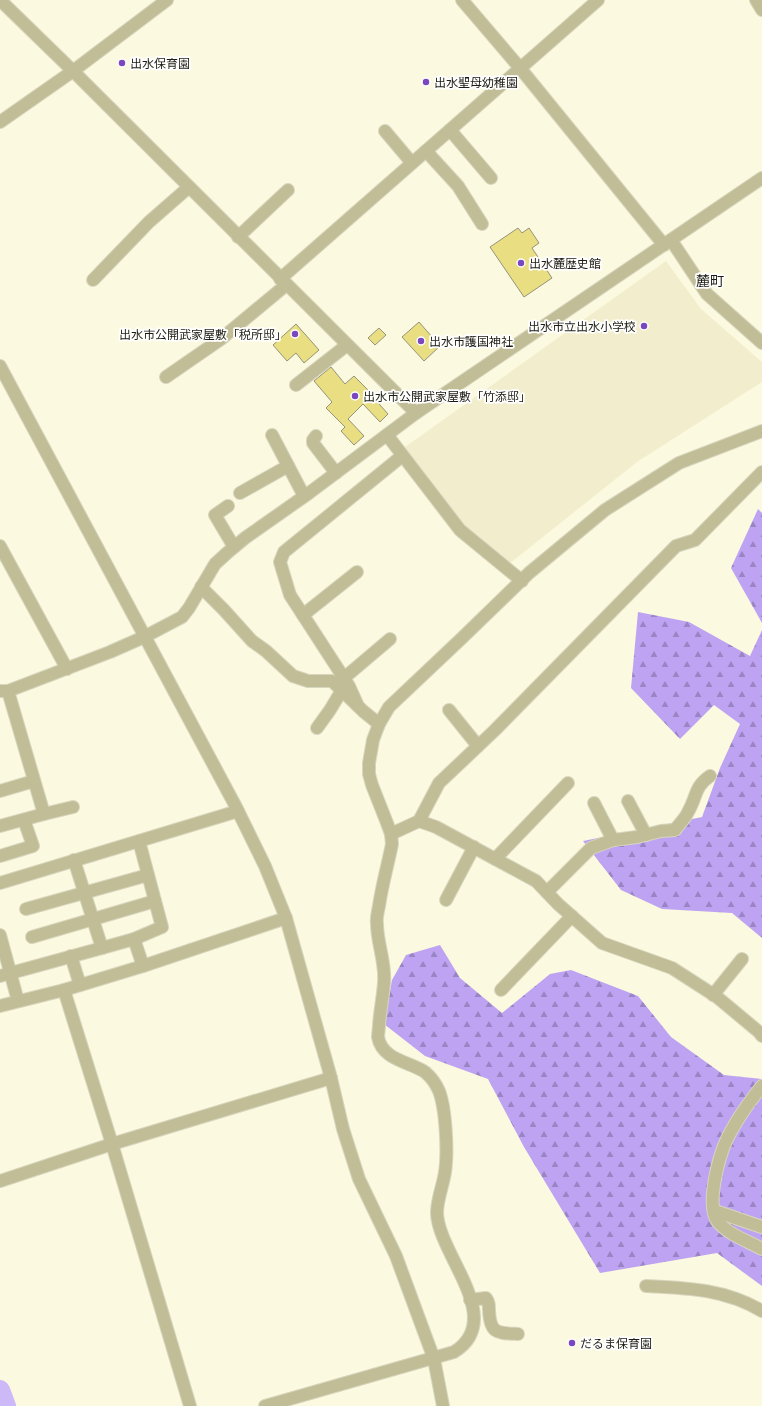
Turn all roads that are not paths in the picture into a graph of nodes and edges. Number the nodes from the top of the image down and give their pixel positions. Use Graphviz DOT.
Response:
graph roads {
  1 [pos="0,0"];
  2 [pos="167,0"];
  3 [pos="462,0"];
  4 [pos="598,0"];
  5 [pos="756,0"];
  6 [pos="762,10"];
  7 [pos="520,68"];
  8 [pos="73,71"];
  9 [pos="0,122"];
  10 [pos="450,130"];
  11 [pos="385,131"];
  12 [pos="426,151"];
  13 [pos="412,163"];
  14 [pos="491,178"];
  15 [pos="762,178"];
  16 [pos="189,187"];
  17 [pos="288,190"];
  18 [pos="482,224"];
  19 [pos="238,237"];
  20 [pos="668,242"];
  21 [pos="93,280"];
  22 [pos="283,282"];
  23 [pos="762,343"];
  24 [pos="347,345"];
  25 [pos="0,366"];
  26 [pos="166,377"];
  27 [pos="296,385"];
  28 [pos="416,413"];
  29 [pos="762,431"];
  30 [pos="272,435"];
  31 [pos="386,435"];
  32 [pos="316,436"];
  33 [pos="402,456"];
  34 [pos="288,466"];
  35 [pos="762,472"];
  36 [pos="336,473"];
  37 [pos="240,493"];
  38 [pos="307,495"];
  39 [pos="228,506"];
  40 [pos="0,546"];
  41 [pos="234,547"];
  42 [pos="357,572"];
  43 [pos="522,581"];
  44 [pos="201,587"];
  45 [pos="303,615"];
  46 [pos="144,637"];
  47 [pos="390,639"];
  48 [pos="67,669"];
  49 [pos="343,684"];
  50 [pos="4,691"];
  51 [pos="449,710"];
  52 [pos="379,724"];
  53 [pos="317,728"];
  54 [pos="478,746"];
  55 [pos="710,776"];
  56 [pos="34,781"];
  57 [pos="568,783"];
  58 [pos="0,791"];
  59 [pos="628,801"];
  60 [pos="594,803"];
  61 [pos="74,806"];
  62 [pos="238,811"];
  63 [pos="44,814"];
  64 [pos="24,820"];
  65 [pos="419,821"];
  66 [pos="0,826"];
  67 [pos="391,834"];
  68 [pos="646,835"];
  69 [pos="613,840"];
  70 [pos="139,841"];
  71 [pos="474,847"];
  72 [pos="0,856"];
  73 [pos="495,859"];
  74 [pos="74,860"];
  75 [pos="148,875"];
  76 [pos="0,883"];
  77 [pos="547,892"];
  78 [pos="85,893"];
  79 [pos="446,900"];
  80 [pos="155,901"];
  81 [pos="26,909"];
  82 [pos="572,916"];
  83 [pos="286,918"];
  84 [pos="93,919"];
  85 [pos="32,937"];
  86 [pos="134,939"];
  87 [pos="1,943"];
  88 [pos="102,948"];
  89 [pos="71,956"];
  90 [pos="742,959"];
  91 [pos="143,966"];
  92 [pos="5,975"];
  93 [pos="80,985"];
  94 [pos="64,990"];
  95 [pos="501,990"];
  96 [pos="713,994"];
  97 [pos="18,1001"];
  98 [pos="0,1006"];
  99 [pos="762,1036"];
  100 [pos="331,1078"];
  101 [pos="762,1086"];
  102 [pos="112,1144"];
  103 [pos="0,1181"];
  104 [pos="714,1211"];
  105 [pos="762,1227"];
  106 [pos="762,1249"];
  107 [pos="646,1286"];
  108 [pos="470,1300"];
  109 [pos="762,1311"];
  110 [pos="518,1334"];
  111 [pos="434,1359"];
  112 [pos="190,1406"];
  113 [pos="265,1406"];
  114 [pos="443,1406"];
  1 -- 8 [label="street"];
  2 -- 8 [label="street"];
  3 -- 7 [label="street"];
  4 -- 7 [label="street"];
  5 -- 6 [label="street"];
  7 -- 10 [label="street"];
  7 -- 20 [label="street"];
  8 -- 9 [label="street"];
  8 -- 16 [label="street"];
  10 -- 12 [label="street"];
  10 -- 14 [label="street"];
  11 -- 13 [label="street"];
  12 -- 13 [label="street"];
  12 -- 18 [label="street"];
  13 -- 22 [label="street"];
  15 -- 20 [label="street"];
  16 -- 19 [label="street"];
  16 -- 21 [label="street"];
  17 -- 19 [label="street"];
  19 -- 22 [label="street"];
  20 -- 23 [label="street"];
  20 -- 28 [label="street"];
  22 -- 24 [label="street"];
  22 -- 26 [label="street"];
  24 -- 27 [label="street"];
  24 -- 28 [label="street"];
  25 -- 46 [label="street"];
  28 -- 31 [label="street"];
  29 -- 43 [label="street"];
  30 -- 34 [label="street"];
  31 -- 33 [label="street"];
  31 -- 36 [label="street"];
  32 -- 36 [label="street"];
  33 -- 43 [label="street"];
  33 -- 45 [label="street"];
  34 -- 37 [label="street"];
  34 -- 38 [label="street"];
  35 -- 54 [label="street"];
  36 -- 38 [label="street"];
  38 -- 41 [label="street"];
  39 -- 41 [label="street"];
  40 -- 48 [label="street"];
  41 -- 44 [label="street"];
  42 -- 45 [label="street"];
  43 -- 52 [label="street"];
  44 -- 46 [label="street"];
  44 -- 49 [label="street"];
  45 -- 49 [label="street"];
  46 -- 48 [label="street"];
  46 -- 62 [label="street"];
  47 -- 49 [label="street"];
  48 -- 50 [label="street"];
  49 -- 52 [label="street"];
  49 -- 53 [label="street"];
  50 -- 56 [label="street"];
  51 -- 54 [label="street"];
  52 -- 67 [label="street"];
  54 -- 65 [label="street"];
  55 -- 68 [label="street"];
  56 -- 58 [label="street"];
  56 -- 63 [label="street"];
  57 -- 73 [label="street"];
  59 -- 68 [label="street"];
  60 -- 69 [label="street"];
  61 -- 63 [label="street"];
  62 -- 70 [label="street"];
  62 -- 83 [label="street"];
  63 -- 64 [label="street"];
  64 -- 66 [label="street"];
  64 -- 72 [label="street"];
  65 -- 67 [label="street"];
  65 -- 71 [label="street"];
  67 -- 108 [label="street"];
  68 -- 69 [label="street"];
  69 -- 77 [label="street"];
  70 -- 74 [label="street"];
  70 -- 75 [label="street"];
  71 -- 73 [label="street"];
  71 -- 79 [label="street"];
  73 -- 77 [label="street"];
  74 -- 76 [label="street"];
  74 -- 78 [label="street"];
  75 -- 78 [label="street"];
  75 -- 80 [label="street"];
  77 -- 82 [label="street"];
  78 -- 81 [label="street"];
  78 -- 84 [label="street"];
  80 -- 84 [label="street"];
  80 -- 86 [label="street"];
  82 -- 95 [label="street"];
  82 -- 96 [label="street"];
  83 -- 91 [label="street"];
  83 -- 100 [label="street"];
  84 -- 85 [label="street"];
  84 -- 88 [label="street"];
  86 -- 88 [label="street"];
  86 -- 91 [label="street"];
  87 -- 92 [label="street"];
  88 -- 89 [label="street"];
  89 -- 92 [label="street"];
  89 -- 93 [label="street"];
  90 -- 96 [label="street"];
  91 -- 93 [label="street"];
  92 -- 97 [label="street"];
  93 -- 94 [label="street"];
  94 -- 97 [label="street"];
  94 -- 102 [label="street"];
  96 -- 99 [label="street"];
  97 -- 98 [label="street"];
  100 -- 102 [label="street"];
  100 -- 111 [label="street"];
  101 -- 104 [label="street"];
  102 -- 103 [label="street"];
  102 -- 112 [label="street"];
  104 -- 105 [label="street"];
  104 -- 106 [label="street"];
  107 -- 109 [label="street"];
  108 -- 110 [label="street"];
  108 -- 111 [label="street"];
  111 -- 113 [label="street"];
  111 -- 114 [label="street"];
}
